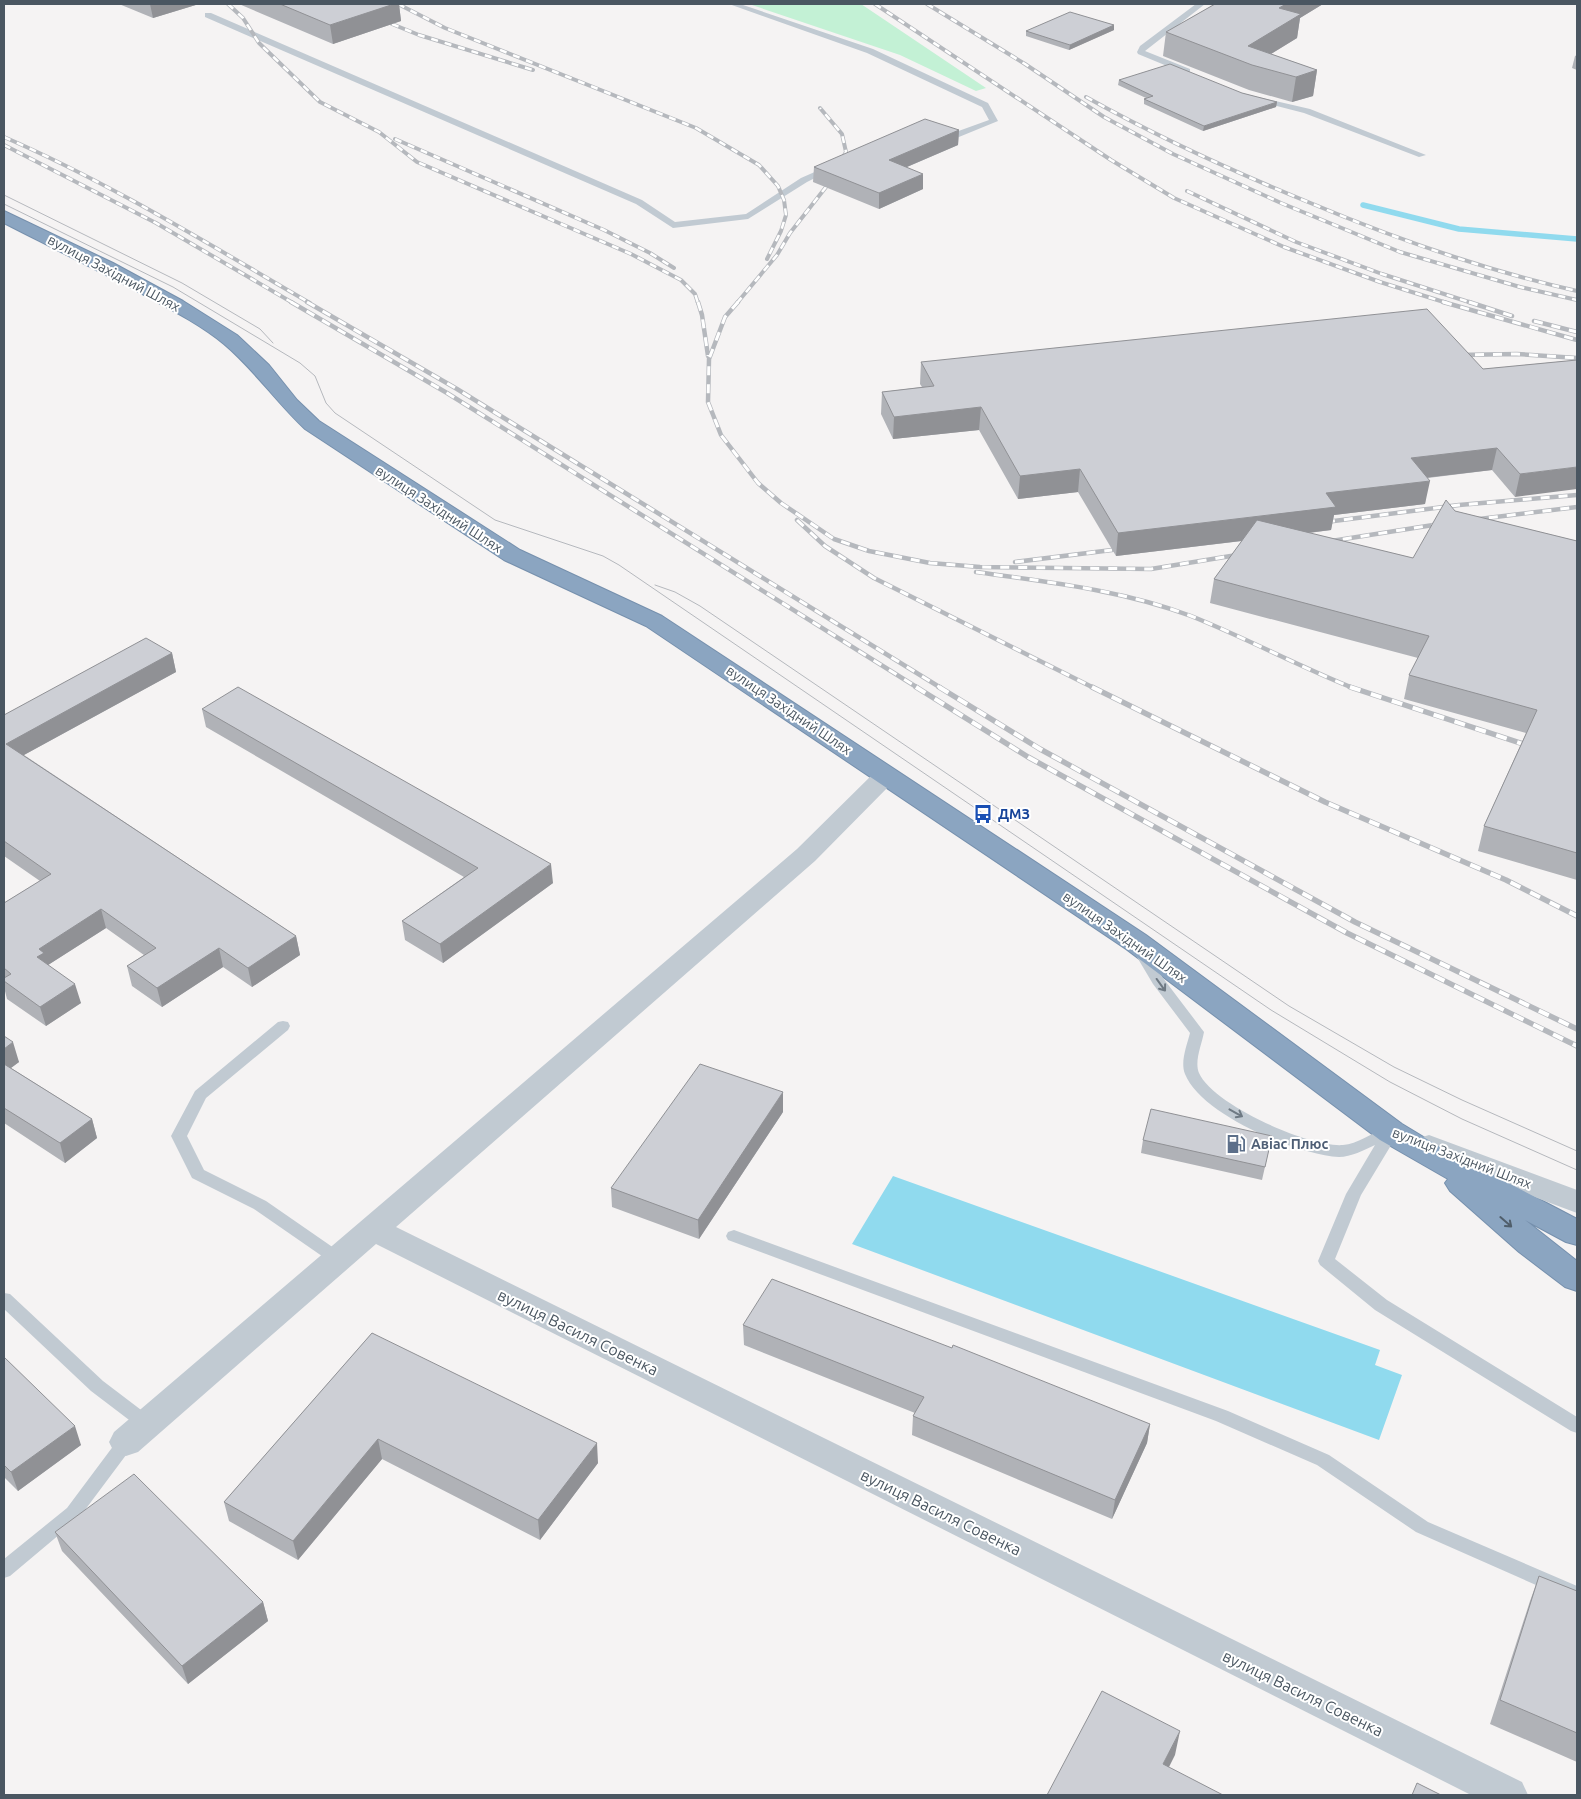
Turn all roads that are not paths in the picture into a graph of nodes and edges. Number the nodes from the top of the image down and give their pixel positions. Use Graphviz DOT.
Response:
graph roads {
  1 [pos="733,4"];
  2 [pos="1201,4"];
  3 [pos="208,15"];
  4 [pos="1199,76"];
  5 [pos="1252,96"];
  6 [pos="928,130"];
  7 [pos="1422,155"];
  8 [pos="840,164"];
  9 [pos="4,216"];
  10 [pos="886,775"];
  11 [pos="1136,942"];
  12 [pos="283,1026"];
  13 [pos="1391,1132"];
  14 [pos="1429,1155"];
  15 [pos="1577,1202"];
  16 [pos="373,1229"];
  17 [pos="1577,1233"];
  18 [pos="734,1236"];
  19 [pos="338,1259"];
  20 [pos="1577,1278"];
  21 [pos="4,1298"];
  22 [pos="1577,1426"];
  23 [pos="137,1433"];
  24 [pos="4,1570"];
  25 [pos="1577,1595"];
  26 [pos="1508,1795"];
  1 -- 6 [label="lane"];
  2 -- 4 [label="lane"];
  3 -- 8 [label="lane"];
  5 -- 7 [label="lane"];
  9 -- 10 [label="highway, вулиця Західний Шлях"];
  10 -- 11 [label="highway, вулиця Західний Шлях"];
  10 -- 16 [label="street"];
  11 -- 13 [label="highway, вулиця Західний Шлях"];
  11 -- 13 [label="lane, one-way"];
  12 -- 19 [label="lane"];
  13 -- 14 [label="highway"];
  13 -- 15 [label="street, вулиця Західний Шлях"];
  13 -- 22 [label="lane"];
  14 -- 17 [label="highway"];
  14 -- 20 [label="highway, one-way"];
  16 -- 19 [label="street"];
  16 -- 26 [label="street, вулиця Василя Совенка"];
  18 -- 25 [label="lane"];
  19 -- 23 [label="street"];
  21 -- 23 [label="lane"];
  23 -- 24 [label="lane"];
}
